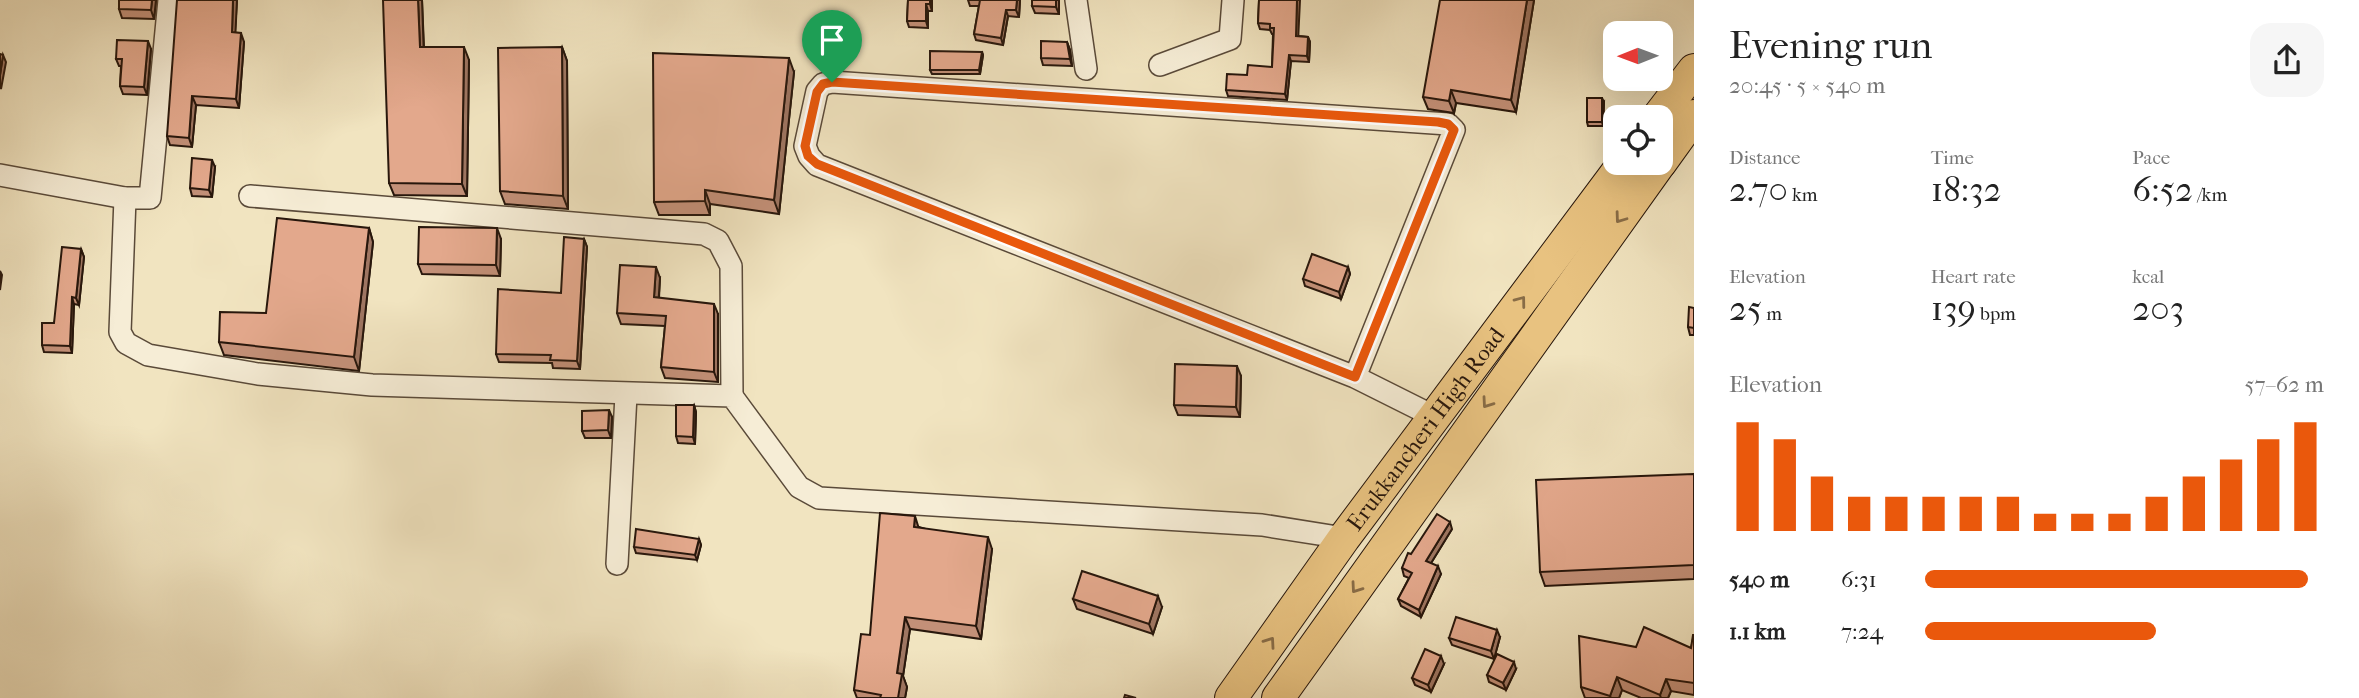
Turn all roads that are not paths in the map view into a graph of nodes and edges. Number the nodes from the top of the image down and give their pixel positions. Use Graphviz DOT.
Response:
graph roads {
  1 [pos="169,0"];
  2 [pos="1076,0"];
  3 [pos="1233,0"];
  4 [pos="1160,65"];
  5 [pos="1086,69"];
  6 [pos="1694,70"];
  7 [pos="1667,105"];
  8 [pos="1694,116"];
  9 [pos="1673,145"];
  10 [pos="0,175"];
  11 [pos="1615,175"];
  12 [pos="1652,175"];
  13 [pos="250,196"];
  14 [pos="125,198"];
  15 [pos="1496,335"];
  16 [pos="1520,356"];
  17 [pos="1355,377"];
  18 [pos="626,395"];
  19 [pos="732,396"];
  20 [pos="1434,417"];
  21 [pos="1344,538"];
  22 [pos="617,564"];
  23 [pos="1231,698"];
  24 [pos="1278,698"];
  1 -- 14 [label="street"];
  2 -- 5 [label="street"];
  3 -- 4 [label="street"];
  6 -- 7 [label="main road"];
  8 -- 9 [label="main road"];
  10 -- 14 [label="street"];
  15 -- 11 [label="main road, Erukkancheri High Road, one-way"];
  12 -- 16 [label="main road, one-way"];
  13 -- 19 [label="street"];
  14 -- 18 [label="street"];
  15 -- 16 [label="main road"];
  15 -- 20 [label="main road, Erukkancheri High Road"];
  16 -- 24 [label="main road, one-way"];
  17 -- 17 [label="street"];
  17 -- 20 [label="street"];
  18 -- 19 [label="street"];
  18 -- 22 [label="street"];
  19 -- 21 [label="street"];
  20 -- 21 [label="main road, Erukkancheri High Road"];
  23 -- 21 [label="main road, Erukkancheri High Road, one-way"];
}
